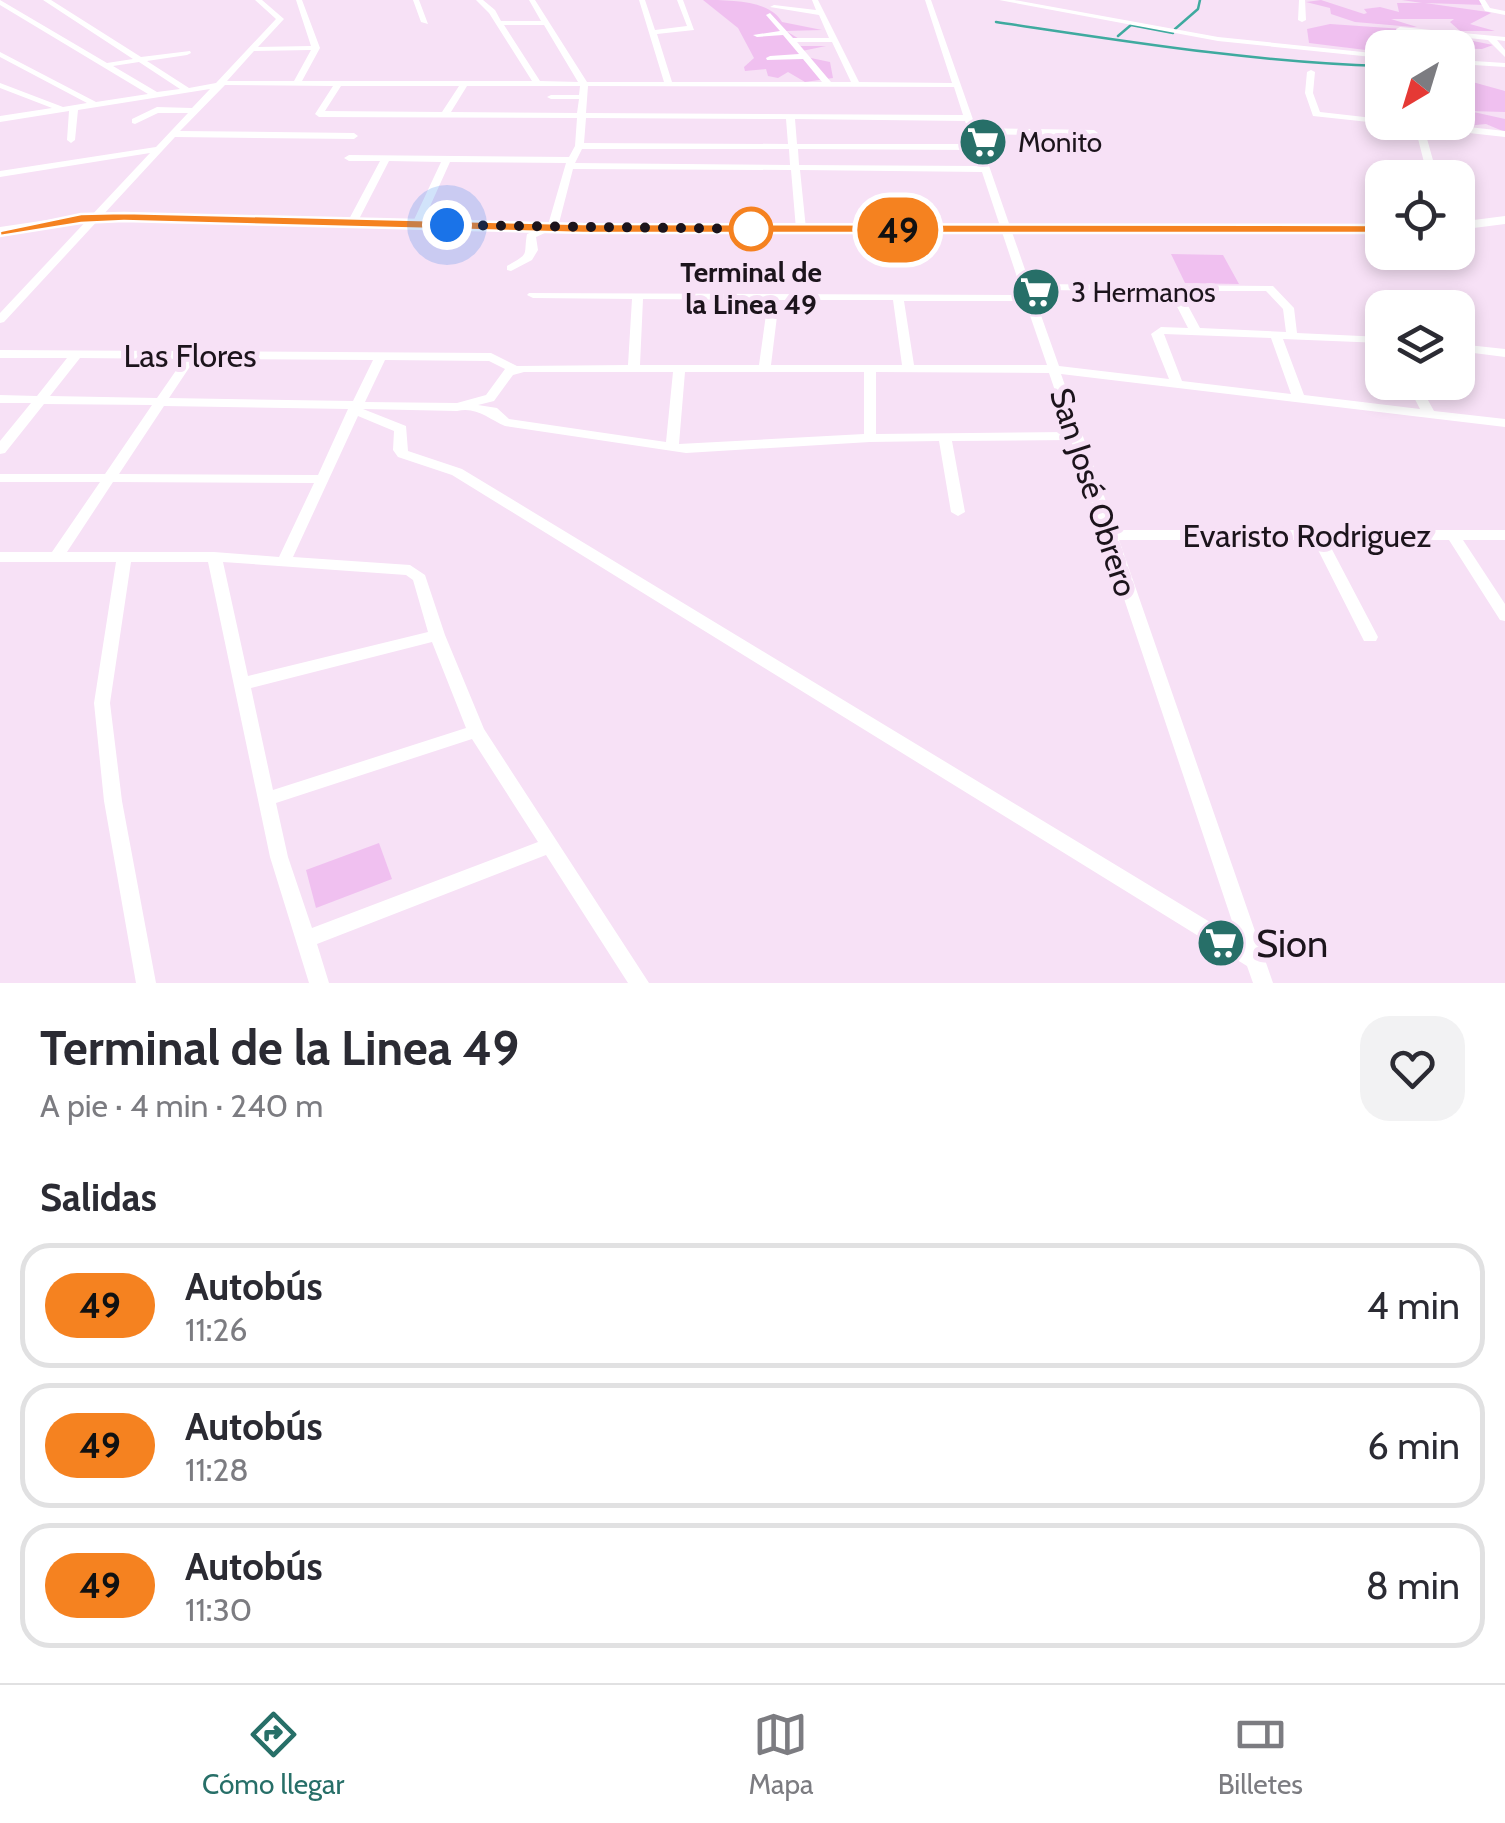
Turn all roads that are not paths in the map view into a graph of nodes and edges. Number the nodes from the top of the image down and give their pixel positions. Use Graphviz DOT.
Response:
graph roads {
  1 [pos="46,0"];
  2 [pos="258,0"];
  3 [pos="299,0"];
  4 [pos="416,0"];
  5 [pos="479,0"];
  6 [pos="532,0"];
  7 [pos="642,0"];
  8 [pos="680,0"];
  9 [pos="815,0"];
  10 [pos="928,0"];
  11 [pos="1002,0"];
  12 [pos="1302,0"];
  13 [pos="1482,0"];
  14 [pos="0,2"];
  15 [pos="1505,12"];
  16 [pos="822,13"];
  17 [pos="305,15"];
  18 [pos="279,16"];
  19 [pos="1302,20"];
  20 [pos="425,22"];
  21 [pos="499,23"];
  22 [pos="546,23"];
  23 [pos="1400,29"];
  24 [pos="655,32"];
  25 [pos="757,35"];
  26 [pos="791,37"];
  27 [pos="1490,38"];
  28 [pos="1505,39"];
  29 [pos="834,40"];
  30 [pos="316,48"];
  31 [pos="254,49"];
  32 [pos="187,52"];
  33 [pos="0,54"];
  34 [pos="1365,54"];
  35 [pos="1505,55"];
  36 [pos="806,56"];
  37 [pos="770,58"];
  38 [pos="141,60"];
  39 [pos="1475,63"];
  40 [pos="106,66"];
  41 [pos="1505,66"];
  42 [pos="1311,72"];
  43 [pos="298,83"];
  44 [pos="222,84"];
  45 [pos="339,84"];
  46 [pos="464,84"];
  47 [pos="538,84"];
  48 [pos="584,84"];
  49 [pos="669,84"];
  50 [pos="0,85"];
  51 [pos="829,85"];
  52 [pos="856,85"];
  53 [pos="957,85"];
  54 [pos="187,90"];
  55 [pos="154,94"];
  56 [pos="550,97"];
  57 [pos="582,98"];
  58 [pos="94,104"];
  59 [pos="74,107"];
  60 [pos="548,108"];
  61 [pos="62,109"];
  62 [pos="196,111"];
  63 [pos="581,112"];
  64 [pos="444,116"];
  65 [pos="790,117"];
  66 [pos="0,119"];
  67 [pos="1365,120"];
  68 [pos="135,121"];
  69 [pos="970,124"];
  70 [pos="1475,131"];
  71 [pos="1094,133"];
  72 [pos="174,134"];
  73 [pos="1505,134"];
  74 [pos="354,136"];
  75 [pos="71,140"];
  76 [pos="579,146"];
  77 [pos="793,146"];
  78 [pos="978,147"];
  79 [pos="159,150"];
  80 [pos="349,158"];
  81 [pos="386,158"];
  82 [pos="447,158"];
  83 [pos="570,162"];
  84 [pos="795,168"];
  85 [pos="986,169"];
  86 [pos="0,174"];
  87 [pos="98,218"];
  88 [pos="1505,220"];
  89 [pos="352,222"];
  90 [pos="417,224"];
  91 [pos="1475,224"];
  92 [pos="552,228"];
  93 [pos="801,229"];
  94 [pos="1006,229"];
  95 [pos="1365,229"];
  96 [pos="0,232"];
  97 [pos="511,268"];
  98 [pos="1172,287"];
  99 [pos="1028,293"];
  100 [pos="532,296"];
  101 [pos="638,296"];
  102 [pos="774,297"];
  103 [pos="898,298"];
  104 [pos="15,305"];
  105 [pos="0,308"];
  106 [pos="0,320"];
  107 [pos="1196,332"];
  108 [pos="1276,335"];
  109 [pos="1292,336"];
  110 [pos="1365,339"];
  111 [pos="1475,350"];
  112 [pos="1505,353"];
  113 [pos="0,354"];
  114 [pos="76,355"];
  115 [pos="192,355"];
  116 [pos="381,355"];
  117 [pos="634,368"];
  118 [pos="679,368"];
  119 [pos="765,368"];
  120 [pos="870,369"];
  121 [pos="909,369"];
  122 [pos="1053,369"];
  123 [pos="513,370"];
  124 [pos="1176,381"];
  125 [pos="1298,396"];
  126 [pos="0,398"];
  127 [pos="40,400"];
  128 [pos="1422,400"];
  129 [pos="161,402"];
  130 [pos="356,407"];
  131 [pos="457,407"];
  132 [pos="1429,414"];
  133 [pos="1505,423"];
  134 [pos="945,436"];
  135 [pos="1077,436"];
  136 [pos="870,438"];
  137 [pos="672,447"];
  138 [pos="0,450"];
  139 [pos="0,478"];
  140 [pos="110,478"];
  141 [pos="321,479"];
  142 [pos="958,512"];
  143 [pos="1108,535"];
  144 [pos="1453,535"];
  145 [pos="1505,535"];
  146 [pos="1318,538"];
  147 [pos="58,555"];
  148 [pos="0,557"];
  149 [pos="124,557"];
  150 [pos="214,558"];
  151 [pos="284,562"];
  152 [pos="1505,616"];
  153 [pos="437,635"];
  154 [pos="1370,637"];
  155 [pos="241,684"];
  156 [pos="476,730"];
  157 [pos="268,799"];
  158 [pos="548,846"];
  159 [pos="304,940"];
  160 [pos="1255,960"];
  161 [pos="146,983"];
  162 [pos="320,983"];
  163 [pos="640,983"];
  164 [pos="1263,983"];
  1 -- 38 [label="street"];
  2 -- 18 [label="street"];
  3 -- 17 [label="street"];
  4 -- 20 [label="street"];
  5 -- 21 [label="street"];
  6 -- 22 [label="street"];
  7 -- 24 [label="street"];
  8 -- 24 [label="street"];
  9 -- 16 [label="street"];
  10 -- 53 [label="street, San José Obrero"];
  11 -- 34 [label="street"];
  12 -- 19 [label="street"];
  13 -- 15 [label="street"];
  14 -- 40 [label="street"];
  16 -- 26 [label="street"];
  16 -- 29 [label="street"];
  17 -- 18 [label="street"];
  17 -- 30 [label="street"];
  18 -- 31 [label="street"];
  21 -- 22 [label="street"];
  21 -- 47 [label="street"];
  22 -- 48 [label="street"];
  23 -- 27 [label="street"];
  24 -- 49 [label="street"];
  25 -- 26 [label="street"];
  26 -- 29 [label="street"];
  26 -- 36 [label="street"];
  27 -- 28 [label="street"];
  27 -- 35 [label="street"];
  29 -- 52 [label="street"];
  30 -- 31 [label="street"];
  30 -- 43 [label="street"];
  31 -- 44 [label="street"];
  32 -- 38 [label="street"];
  33 -- 58 [label="street"];
  36 -- 37 [label="street"];
  36 -- 51 [label="street"];
  38 -- 40 [label="street"];
  38 -- 54 [label="street"];
  39 -- 41 [label="street"];
  40 -- 55 [label="street"];
  42 -- 67 [label="street"];
  43 -- 44 [label="street"];
  43 -- 45 [label="street"];
  44 -- 54 [label="street"];
  44 -- 62 [label="street"];
  45 -- 46 [label="street"];
  45 -- 64 [label="street"];
  46 -- 47 [label="street"];
  46 -- 64 [label="street"];
  47 -- 48 [label="street"];
  48 -- 49 [label="street"];
  48 -- 57 [label="street"];
  49 -- 51 [label="street"];
  50 -- 61 [label="street"];
  51 -- 52 [label="street"];
  52 -- 53 [label="street"];
  53 -- 69 [label="street, San José Obrero"];
  54 -- 55 [label="street"];
  55 -- 58 [label="street"];
  56 -- 57 [label="street"];
  57 -- 63 [label="street"];
  58 -- 59 [label="street"];
  59 -- 61 [label="street"];
  59 -- 75 [label="street"];
  60 -- 63 [label="street"];
  61 -- 66 [label="street"];
  62 -- 68 [label="street"];
  62 -- 72 [label="street"];
  63 -- 64 [label="street"];
  63 -- 65 [label="street"];
  63 -- 76 [label="street"];
  65 -- 69 [label="street"];
  65 -- 77 [label="street"];
  69 -- 71 [label="street"];
  69 -- 78 [label="street, San José Obrero"];
  70 -- 73 [label="street"];
  72 -- 74 [label="street"];
  72 -- 79 [label="street"];
  76 -- 77 [label="street"];
  76 -- 83 [label="street"];
  77 -- 78 [label="street"];
  77 -- 84 [label="street"];
  78 -- 85 [label="street, San José Obrero"];
  79 -- 86 [label="street"];
  79 -- 87 [label="street"];
  80 -- 81 [label="street"];
  81 -- 82 [label="street"];
  81 -- 89 [label="street"];
  82 -- 83 [label="street"];
  82 -- 90 [label="street"];
  83 -- 84 [label="street"];
  83 -- 92 [label="street"];
  84 -- 85 [label="street"];
  84 -- 93 [label="street"];
  85 -- 94 [label="street, San José Obrero"];
  87 -- 89 [label="main road"];
  87 -- 96 [label="main road"];
  87 -- 104 [label="street"];
  88 -- 91 [label="main road"];
  89 -- 90 [label="main road"];
  90 -- 92 [label="main road"];
  92 -- 93 [label="main road"];
  92 -- 97 [label="street"];
  93 -- 94 [label="main road"];
  94 -- 95 [label="main road"];
  94 -- 99 [label="street, San José Obrero"];
  98 -- 99 [label="street"];
  98 -- 107 [label="street"];
  98 -- 109 [label="street"];
  99 -- 103 [label="street"];
  99 -- 122 [label="street, San José Obrero"];
  100 -- 101 [label="street"];
  101 -- 102 [label="street"];
  101 -- 117 [label="street"];
  102 -- 103 [label="street"];
  102 -- 119 [label="street"];
  103 -- 121 [label="street"];
  104 -- 105 [label="street"];
  104 -- 106 [label="street"];
  107 -- 108 [label="street"];
  107 -- 124 [label="street"];
  108 -- 109 [label="street"];
  108 -- 125 [label="street"];
  109 -- 110 [label="street"];
  111 -- 112 [label="street"];
  113 -- 114 [label="street, Las Flores"];
  114 -- 115 [label="street, Las Flores"];
  114 -- 127 [label="street"];
  115 -- 116 [label="street, Las Flores"];
  115 -- 129 [label="street"];
  116 -- 123 [label="street, Las Flores"];
  116 -- 130 [label="street"];
  117 -- 118 [label="street, Las Flores"];
  117 -- 123 [label="street, Las Flores"];
  118 -- 119 [label="street, Las Flores"];
  118 -- 137 [label="street"];
  119 -- 120 [label="street, Las Flores"];
  120 -- 121 [label="street, Las Flores"];
  120 -- 136 [label="street"];
  121 -- 122 [label="street, Las Flores"];
  122 -- 124 [label="street, Las Flores"];
  122 -- 135 [label="street, San José Obrero"];
  123 -- 131 [label="street"];
  124 -- 125 [label="street, Las Flores"];
  125 -- 132 [label="street, Las Flores"];
  126 -- 127 [label="street"];
  127 -- 129 [label="street"];
  127 -- 138 [label="street"];
  128 -- 132 [label="street"];
  129 -- 130 [label="street"];
  129 -- 140 [label="street"];
  130 -- 131 [label="street"];
  130 -- 141 [label="street"];
  130 -- 160 [label="street"];
  131 -- 137 [label="street"];
  132 -- 133 [label="street, Las Flores"];
  134 -- 135 [label="street"];
  134 -- 136 [label="street"];
  134 -- 142 [label="street"];
  135 -- 143 [label="street, San José Obrero"];
  136 -- 137 [label="street"];
  139 -- 140 [label="street"];
  140 -- 141 [label="street"];
  140 -- 147 [label="street"];
  141 -- 151 [label="street"];
  143 -- 146 [label="street, Evaristo Rodriguez"];
  143 -- 160 [label="street, San José Obrero"];
  144 -- 145 [label="street, Evaristo Rodriguez"];
  144 -- 146 [label="street, Evaristo Rodriguez"];
  144 -- 152 [label="street"];
  146 -- 154 [label="street"];
  147 -- 148 [label="street"];
  147 -- 149 [label="street"];
  149 -- 150 [label="street"];
  149 -- 161 [label="street"];
  150 -- 151 [label="street"];
  150 -- 155 [label="street"];
  151 -- 153 [label="street"];
  153 -- 155 [label="street"];
  153 -- 156 [label="street"];
  155 -- 157 [label="street"];
  156 -- 157 [label="street"];
  156 -- 158 [label="street"];
  157 -- 159 [label="street"];
  158 -- 159 [label="street"];
  158 -- 163 [label="street"];
  159 -- 162 [label="street"];
  160 -- 164 [label="street, San José Obrero"];
}
